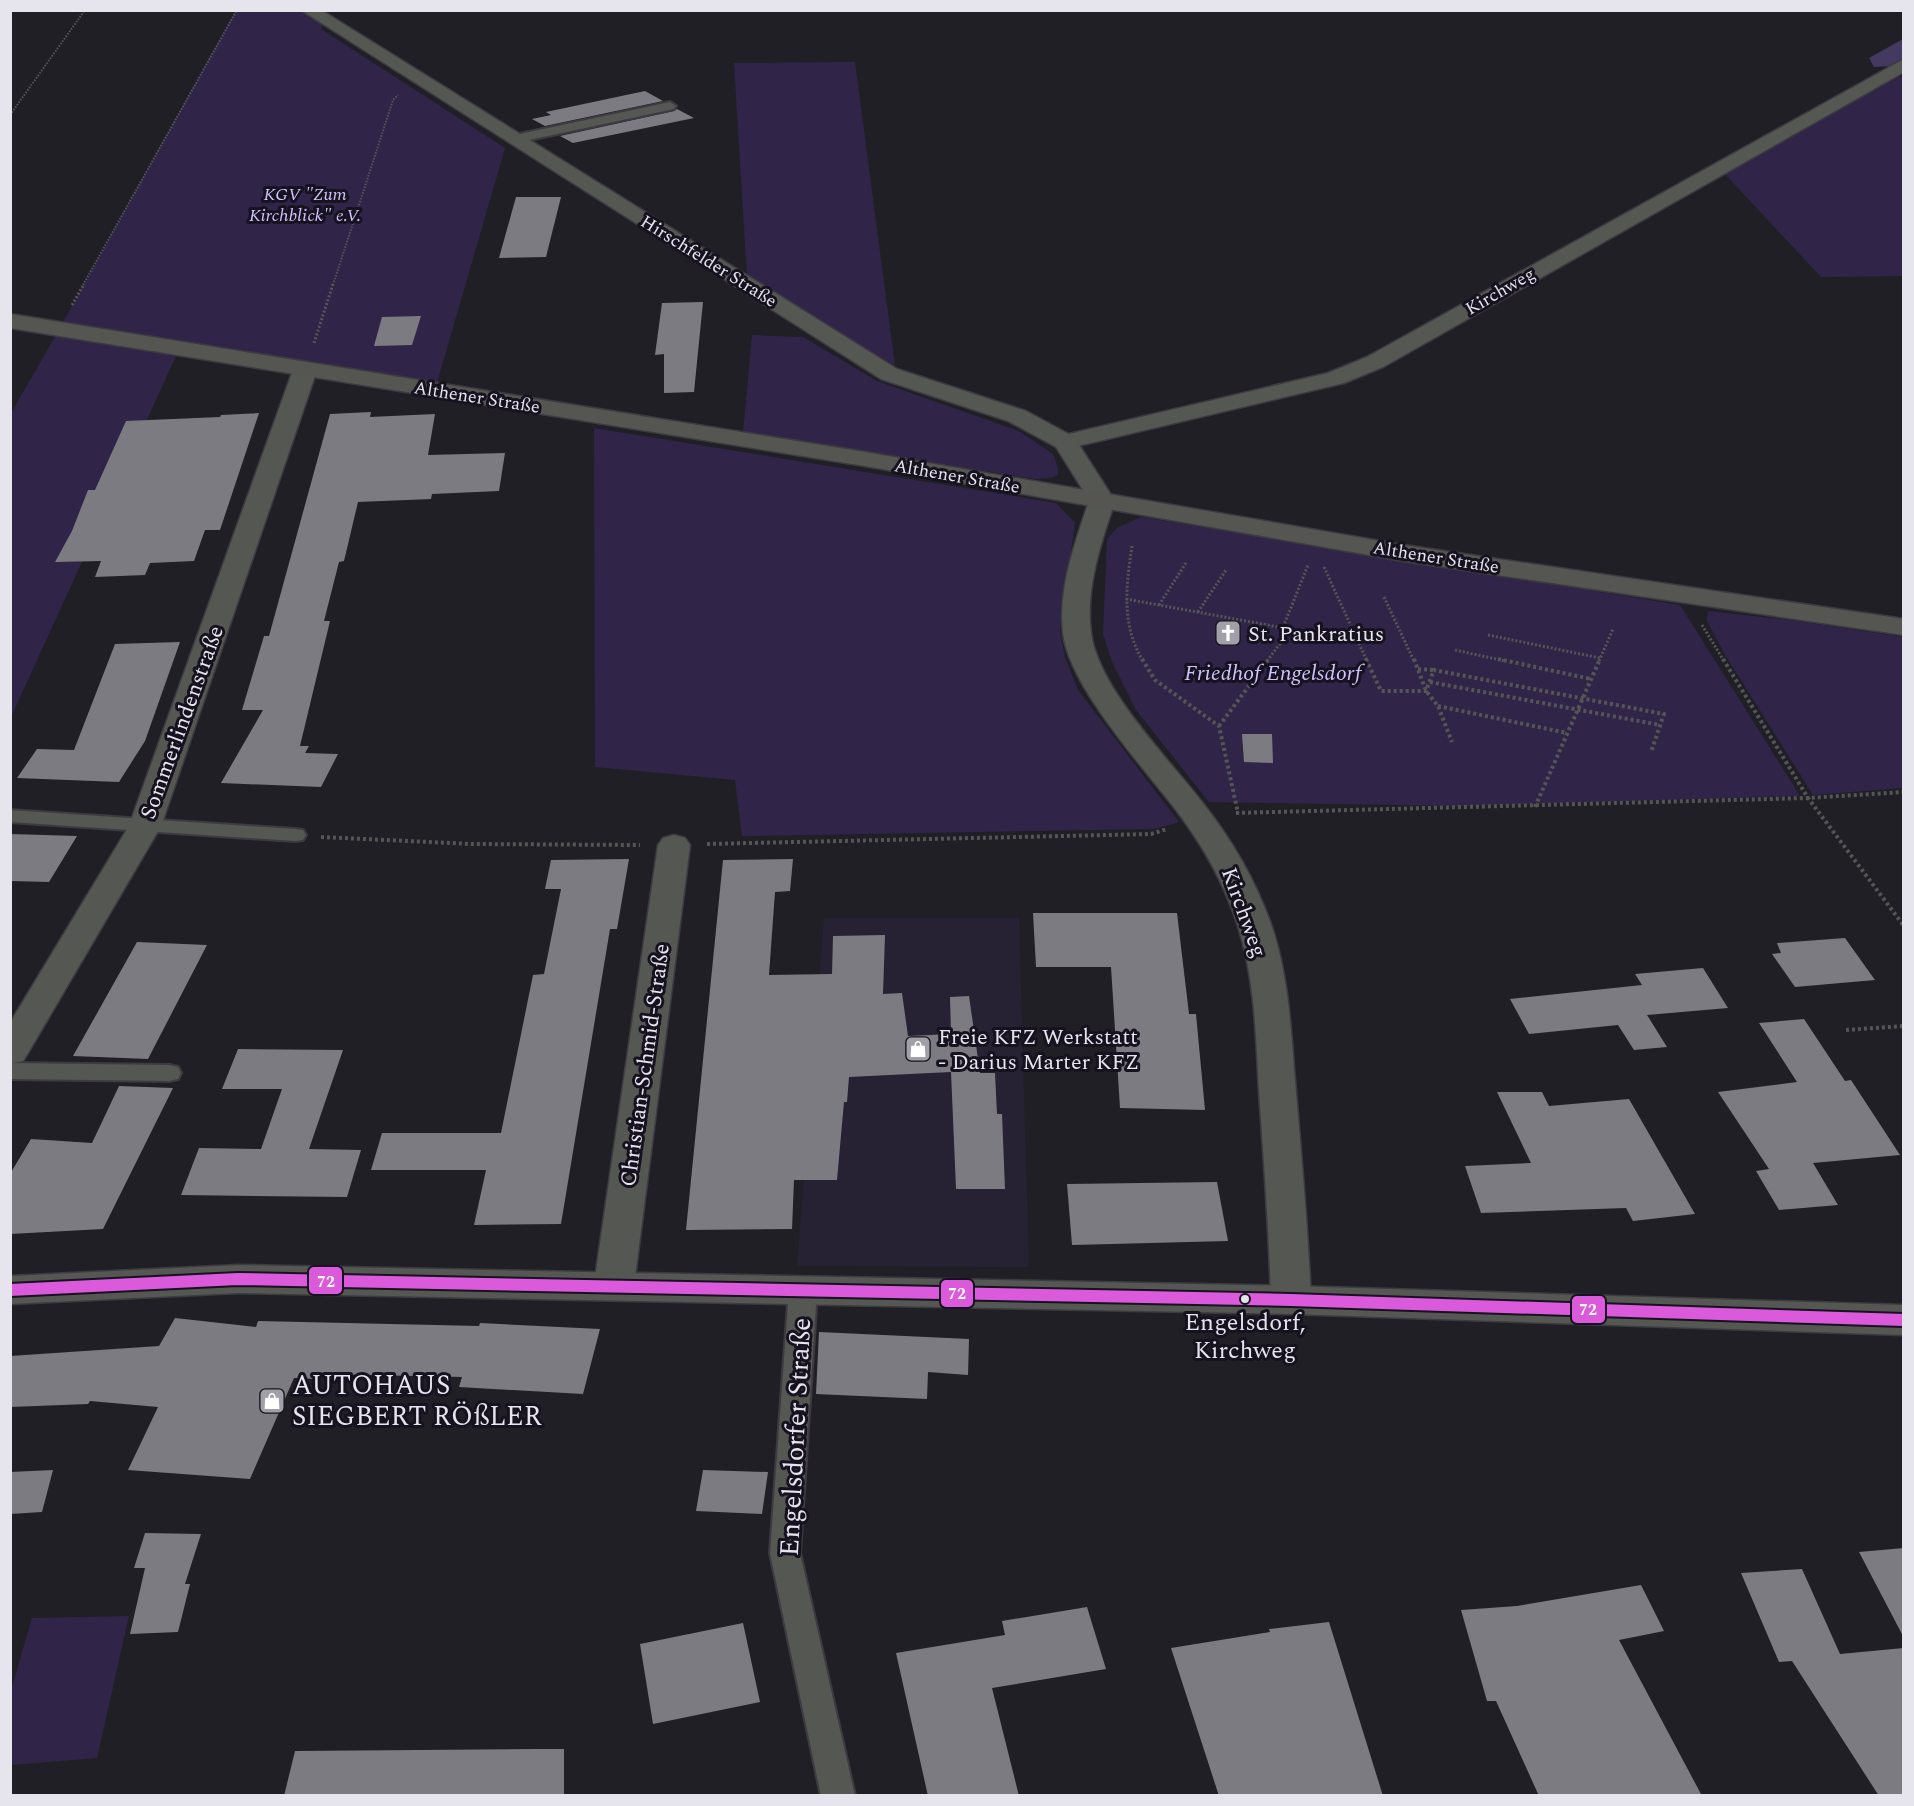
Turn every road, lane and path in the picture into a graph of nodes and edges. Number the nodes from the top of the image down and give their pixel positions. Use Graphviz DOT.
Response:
graph roads {
  1 [pos="85,10"];
  2 [pos="237,10"];
  3 [pos="309,10"];
  4 [pos="1904,64"];
  5 [pos="423,82"];
  6 [pos="670,106"];
  7 [pos="10,115"];
  8 [pos="515,139"];
  9 [pos="10,321"];
  10 [pos="59,329"];
  11 [pos="305,370"];
  12 [pos="1065,442"];
  13 [pos="1101,501"];
  14 [pos="1132,546"];
  15 [pos="1311,556"];
  16 [pos="1317,561"];
  17 [pos="1186,563"];
  18 [pos="1226,570"];
  19 [pos="1691,595"];
  20 [pos="1384,597"];
  21 [pos="1126,599"];
  22 [pos="1159,605"];
  23 [pos="1198,612"];
  24 [pos="1904,627"];
  25 [pos="1284,628"];
  26 [pos="1613,629"];
  27 [pos="1488,635"];
  28 [pos="1455,650"];
  29 [pos="1600,658"];
  30 [pos="1418,669"];
  31 [pos="1434,670"];
  32 [pos="1591,679"];
  33 [pos="1430,682"];
  34 [pos="1426,691"];
  35 [pos="1583,698"];
  36 [pos="1438,706"];
  37 [pos="1578,710"];
  38 [pos="1660,725"];
  39 [pos="1219,726"];
  40 [pos="1567,733"];
  41 [pos="1452,742"];
  42 [pos="1651,752"];
  43 [pos="1904,792"];
  44 [pos="1808,798"];
  45 [pos="1535,807"];
  46 [pos="1238,813"];
  47 [pos="10,816"];
  48 [pos="1200,820"];
  49 [pos="145,826"];
  50 [pos="295,835"];
  51 [pos="674,845"];
  52 [pos="1904,926"];
  53 [pos="1904,1026"];
  54 [pos="1846,1030"];
  55 [pos="10,1053"];
  56 [pos="10,1071"];
  57 [pos="169,1073"];
  58 [pos="614,1286"];
  59 [pos="10,1290"];
  60 [pos="803,1290"];
  61 [pos="1291,1300"];
  62 [pos="1904,1320"];
  63 [pos="838,1796"];
  1 -- 7 [label="path"];
  2 -- 10 [label="path"];
  3 -- 5 [label="street, Hirschfelder Straße"];
  4 -- 12 [label="street, Kirchweg"];
  5 -- 8 [label="street, Hirschfelder Straße"];
  5 -- 11 [label="path"];
  6 -- 8 [label="lane"];
  8 -- 12 [label="street, Hirschfelder Straße"];
  9 -- 10 [label="main road, Althener Straße"];
  10 -- 11 [label="main road, Althener Straße"];
  11 -- 13 [label="main road, Althener Straße"];
  11 -- 49 [label="street, Sommerlindenstraße"];
  12 -- 13 [label="street"];
  13 -- 19 [label="main road, Althener Straße"];
  13 -- 48 [label="street, Kirchweg"];
  14 -- 21 [label="path"];
  15 -- 25 [label="path"];
  16 -- 34 [label="path"];
  17 -- 22 [label="path"];
  18 -- 23 [label="path"];
  19 -- 24 [label="main road, Althener Straße"];
  19 -- 44 [label="path"];
  20 -- 30 [label="path"];
  21 -- 22 [label="path"];
  21 -- 39 [label="path"];
  22 -- 23 [label="path"];
  23 -- 25 [label="path"];
  25 -- 39 [label="path"];
  26 -- 29 [label="path"];
  27 -- 29 [label="path"];
  28 -- 32 [label="path"];
  29 -- 32 [label="path"];
  30 -- 31 [label="path"];
  30 -- 34 [label="path"];
  31 -- 33 [label="path"];
  31 -- 35 [label="path"];
  32 -- 35 [label="path"];
  33 -- 34 [label="path"];
  33 -- 37 [label="path"];
  34 -- 36 [label="path"];
  35 -- 37 [label="path"];
  35 -- 38 [label="path"];
  36 -- 40 [label="path"];
  36 -- 41 [label="path"];
  37 -- 38 [label="path"];
  37 -- 40 [label="path"];
  38 -- 42 [label="path"];
  39 -- 46 [label="path"];
  40 -- 45 [label="path"];
  43 -- 44 [label="path"];
  44 -- 45 [label="path"];
  44 -- 52 [label="path"];
  45 -- 46 [label="path"];
  46 -- 48 [label="path"];
  47 -- 49 [label="lane"];
  48 -- 51 [label="path"];
  48 -- 61 [label="street, Kirchweg"];
  49 -- 50 [label="lane"];
  49 -- 55 [label="street, Sommerlindenstraße"];
  50 -- 51 [label="path"];
  51 -- 58 [label="street, Christian-Schmid-Straße"];
  53 -- 54 [label="path"];
  56 -- 57 [label="lane"];
  58 -- 59 [label="street, Engelsdorfer Straße"];
  58 -- 60 [label="street, Engelsdorfer Straße"];
  60 -- 61 [label="street, Engelsdorfer Straße"];
  60 -- 63 [label="lane, Engelsdorfer Straße"];
  61 -- 62 [label="street, Engelsdorfer Straße"];
}
